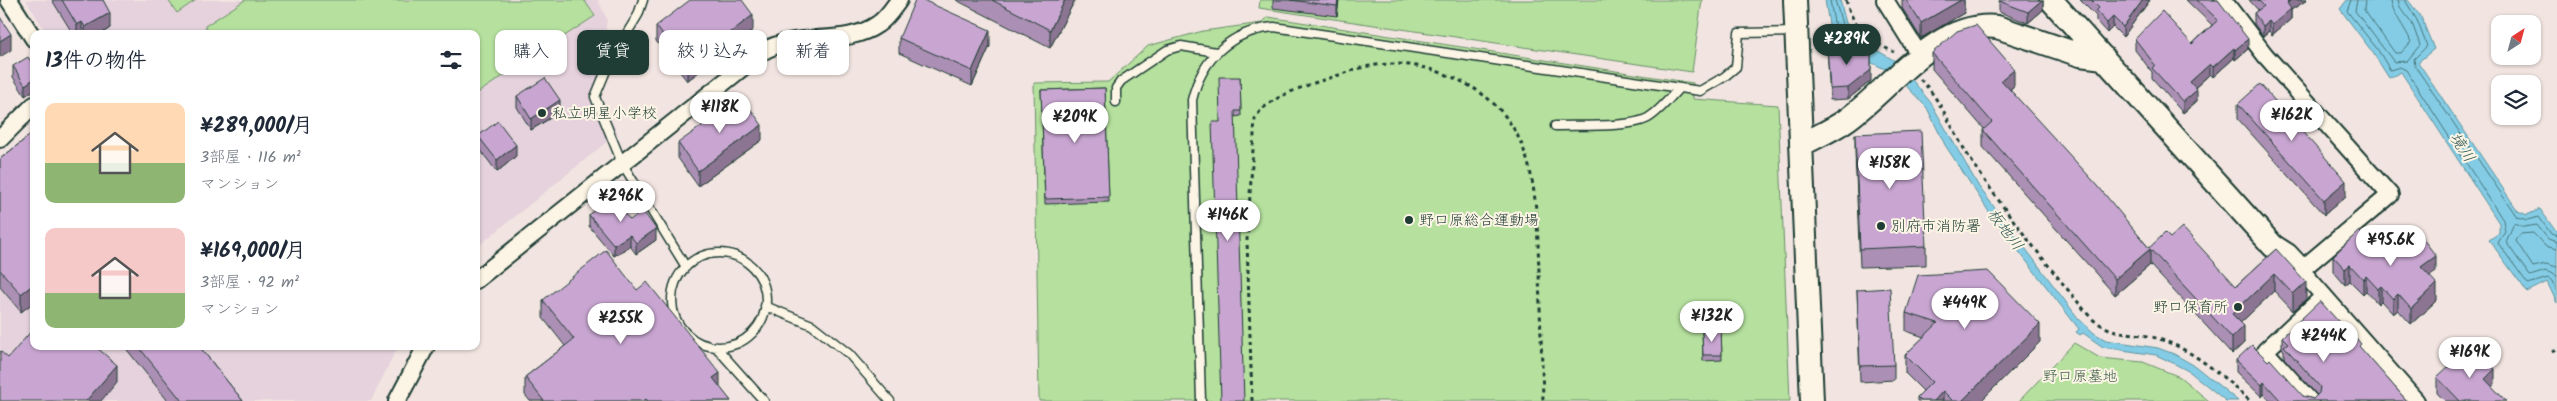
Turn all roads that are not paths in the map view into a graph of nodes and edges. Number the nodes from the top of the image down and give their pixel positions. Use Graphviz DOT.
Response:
graph roads {
  1 [pos="10,0"];
  2 [pos="643,0"];
  3 [pos="899,0"];
  4 [pos="1795,0"];
  5 [pos="1885,0"];
  6 [pos="2051,0"];
  7 [pos="2223,0"];
  8 [pos="30,32"];
  9 [pos="1797,32"];
  10 [pos="1216,52"];
  11 [pos="2104,58"];
  12 [pos="1912,63"];
  13 [pos="1679,88"];
  14 [pos="1116,102"];
  15 [pos="30,109"];
  16 [pos="1555,126"];
  17 [pos="0,138"];
  18 [pos="1802,145"];
  19 [pos="622,163"];
  20 [pos="686,267"];
  21 [pos="2301,270"];
  22 [pos="480,277"];
  23 [pos="2324,296"];
  24 [pos="765,306"];
  25 [pos="716,347"];
  26 [pos="424,350"];
  27 [pos="397,401"];
  28 [pos="764,401"];
  29 [pos="890,401"];
  30 [pos="1201,401"];
  31 [pos="1812,401"];
  32 [pos="2310,401"];
  33 [pos="2416,401"];
  1 -- 8 [label="street"];
  2 -- 19 [label="lane"];
  3 -- 19 [label="street"];
  4 -- 9 [label="street"];
  5 -- 12 [label="street"];
  6 -- 11 [label="street"];
  7 -- 21 [label="street"];
  9 -- 13 [label="lane"];
  9 -- 18 [label="street"];
  10 -- 13 [label="lane"];
  10 -- 14 [label="lane"];
  10 -- 30 [label="lane"];
  11 -- 12 [label="street"];
  11 -- 21 [label="street"];
  12 -- 18 [label="street"];
  13 -- 16 [label="lane"];
  15 -- 17 [label="street"];
  18 -- 31 [label="street"];
  19 -- 20 [label="lane"];
  19 -- 22 [label="street"];
  20 -- 24 [label="lane"];
  20 -- 25 [label="lane"];
  21 -- 23 [label="street"];
  23 -- 32 [label="street"];
  23 -- 33 [label="street"];
  24 -- 25 [label="lane"];
  24 -- 29 [label="lane"];
  25 -- 28 [label="lane"];
  26 -- 27 [label="street"];
}
